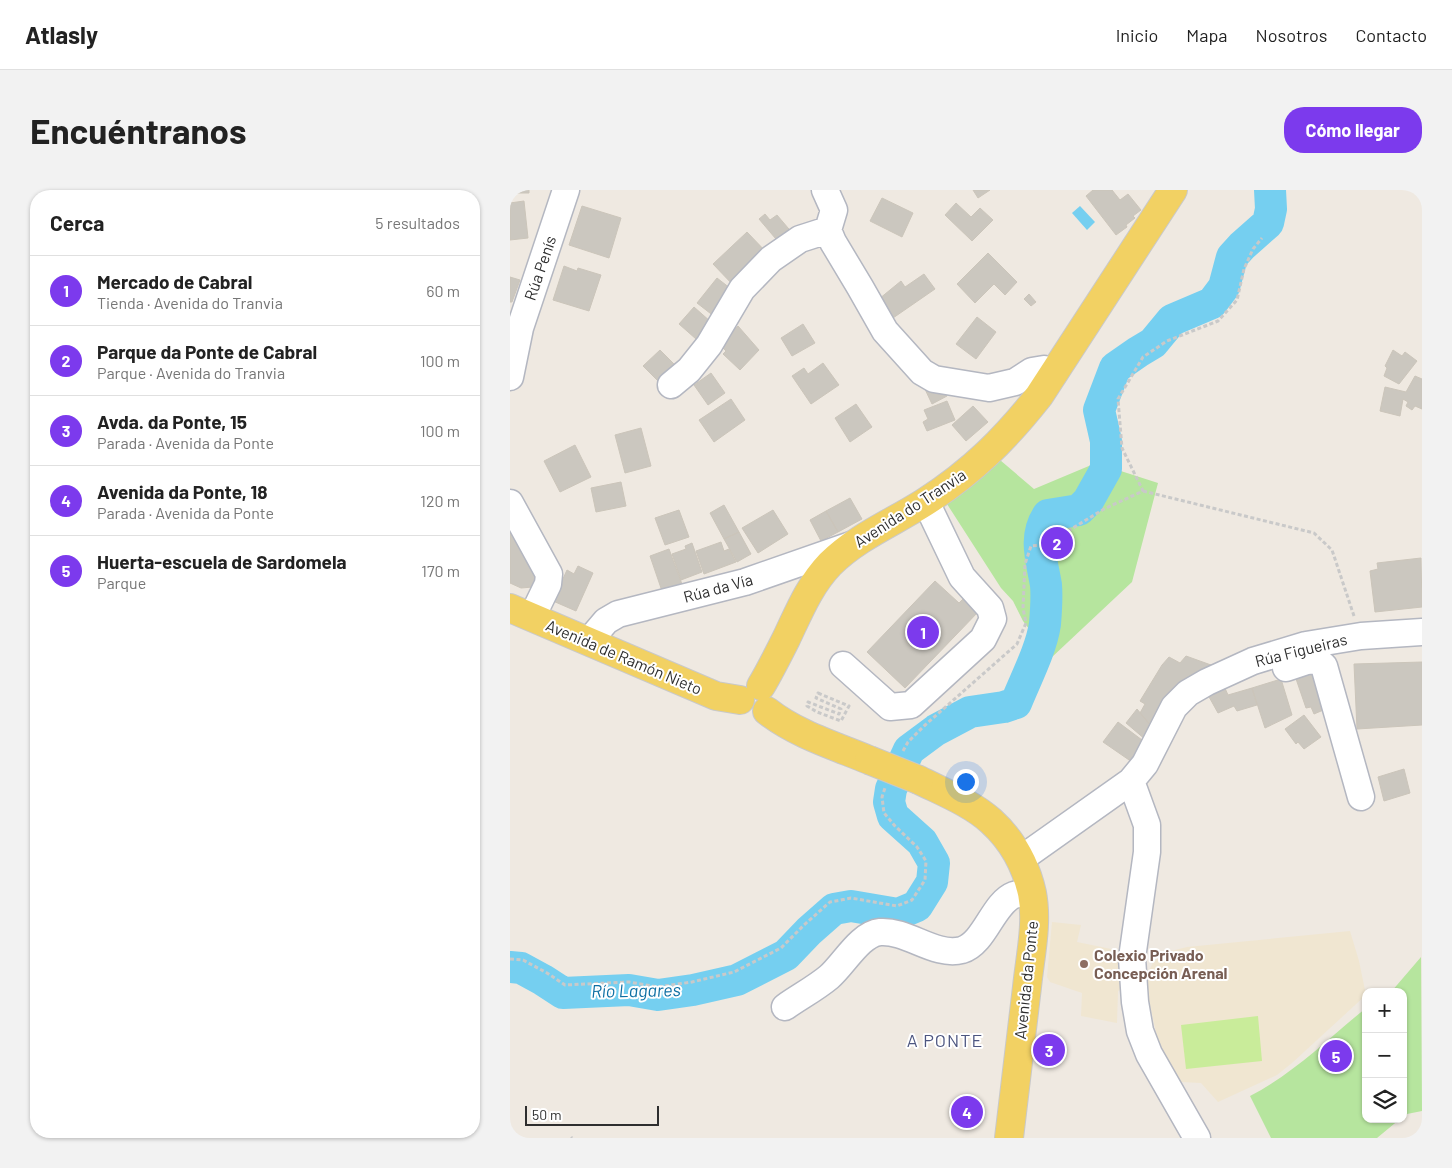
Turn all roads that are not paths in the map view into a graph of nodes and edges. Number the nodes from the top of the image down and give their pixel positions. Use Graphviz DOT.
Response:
graph roads {
  1 [pos="566,190"];
  2 [pos="825,190"];
  3 [pos="1174,190"];
  4 [pos="828,230"];
  5 [pos="1054,373"];
  6 [pos="510,377"];
  7 [pos="671,385"];
  8 [pos="510,502"];
  9 [pos="926,502"];
  10 [pos="855,544"];
  11 [pos="521,613"];
  12 [pos="1422,632"];
  13 [pos="589,641"];
  14 [pos="1253,661"];
  15 [pos="844,665"];
  16 [pos="756,699"];
  17 [pos="868,760"];
  18 [pos="1131,781"];
  19 [pos="1362,797"];
  20 [pos="1020,859"];
  21 [pos="1032,895"];
  22 [pos="785,1007"];
  23 [pos="1009,1138"];
  24 [pos="1197,1138"];
  1 -- 6 [label="street, Rúa Penís"];
  2 -- 4 [label="street"];
  3 -- 5 [label="main road, Avenida do Tranvia"];
  4 -- 5 [label="street"];
  4 -- 7 [label="street"];
  5 -- 9 [label="main road, Avenida do Tranvia"];
  8 -- 11 [label="street"];
  9 -- 10 [label="main road, Avenida do Tranvia"];
  9 -- 15 [label="street"];
  10 -- 13 [label="street, Rúa da Vía"];
  10 -- 16 [label="main road, Avenida do Tranvia"];
  11 -- 13 [label="main road, Avenida de Ramón Nieto"];
  12 -- 14 [label="street, Rúa Figueiras"];
  13 -- 16 [label="main road, Avenida de Ramón Nieto"];
  14 -- 18 [label="street, Rúa Figueiras"];
  14 -- 19 [label="street"];
  16 -- 17 [label="main road, Avenida de Ramón Nieto"];
  17 -- 20 [label="main road, Avenida da Ponte, bridge"];
  18 -- 20 [label="street, Rúa Figueiras"];
  18 -- 24 [label="street"];
  20 -- 21 [label="main road, Avenida da Ponte"];
  21 -- 22 [label="street"];
  21 -- 23 [label="main road, Avenida da Ponte"];
}
